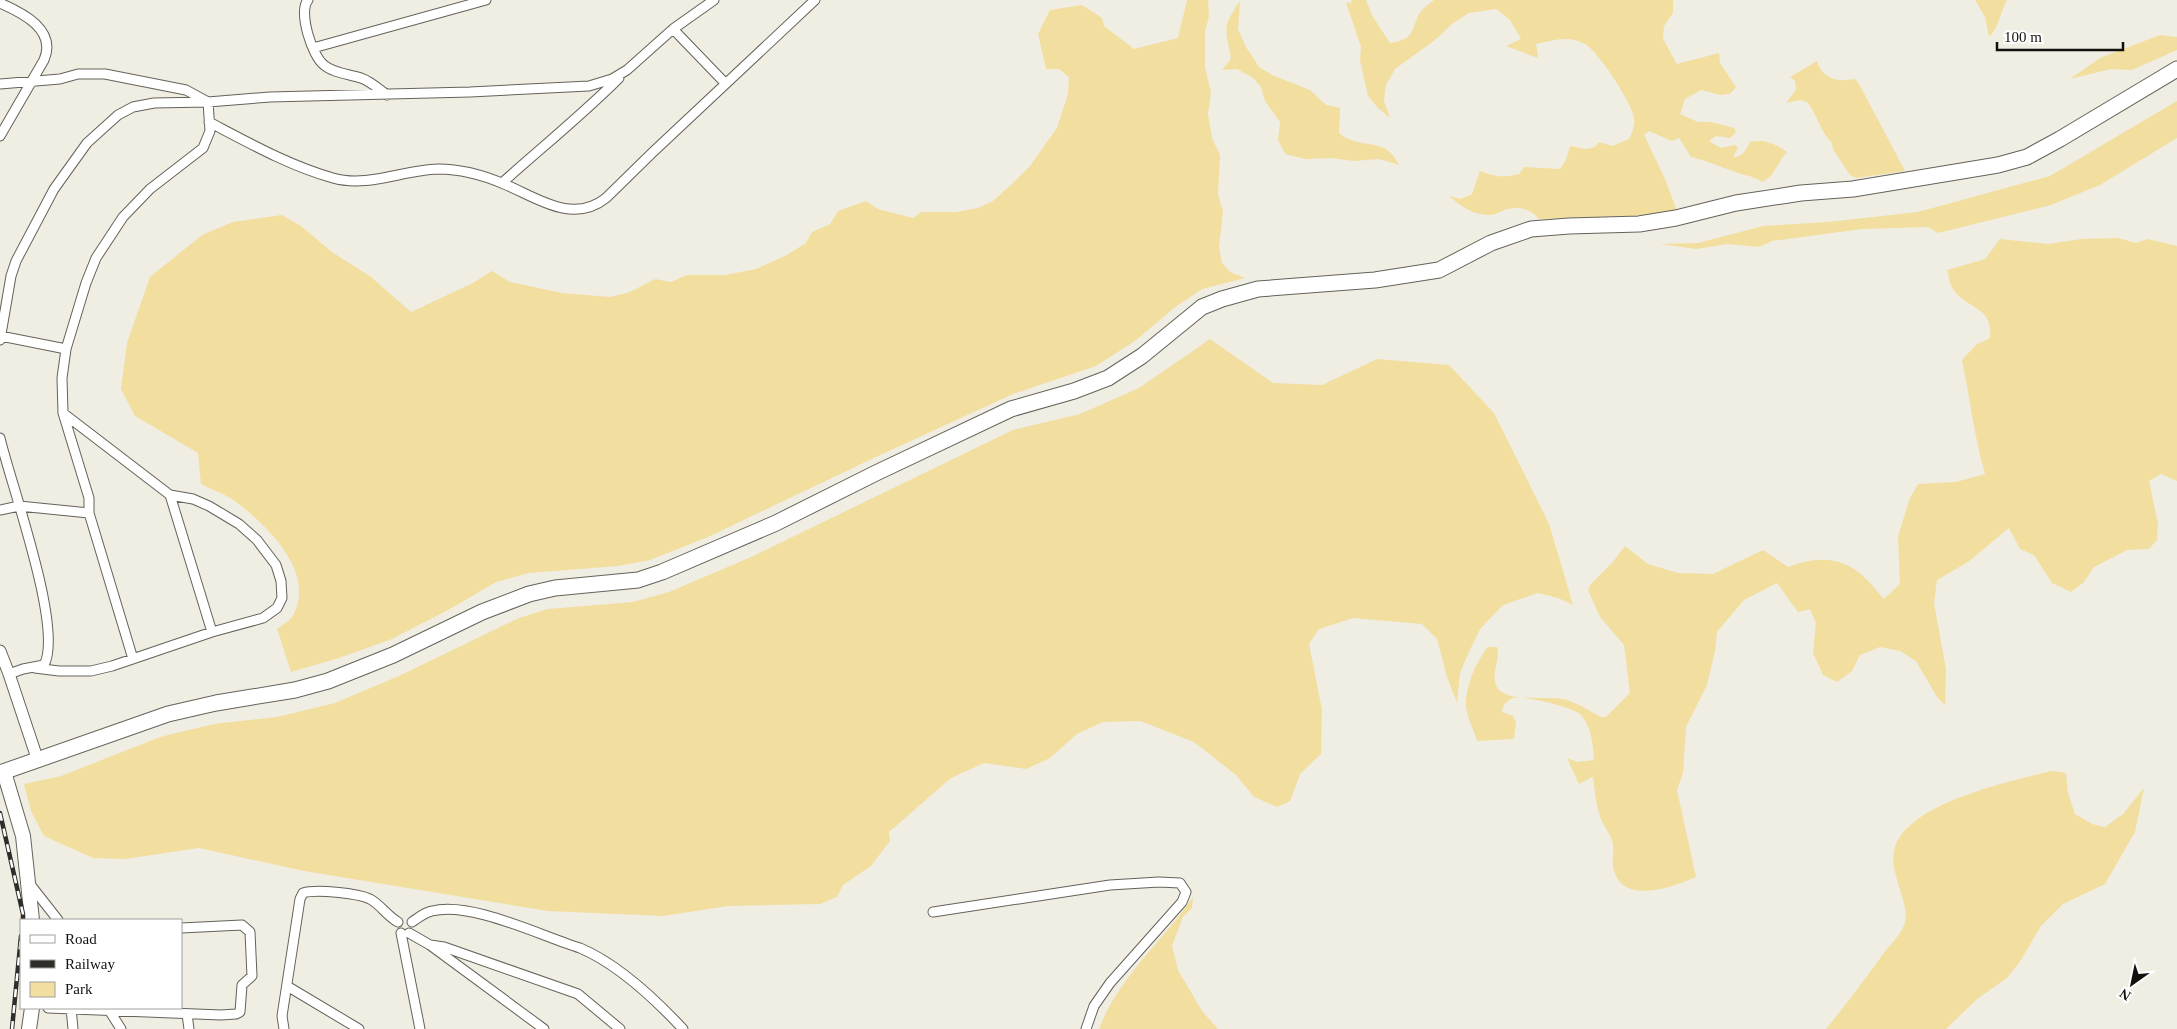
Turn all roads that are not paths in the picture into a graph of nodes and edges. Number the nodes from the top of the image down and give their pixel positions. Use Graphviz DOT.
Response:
graph roads {
  1 [pos="308,0"];
  2 [pos="486,0"];
  3 [pos="714,0"];
  4 [pos="815,0"];
  5 [pos="0,3"];
  6 [pos="673,29"];
  7 [pos="313,48"];
  8 [pos="2177,69"];
  9 [pos="627,70"];
  10 [pos="32,82"];
  11 [pos="726,83"];
  12 [pos="0,84"];
  13 [pos="388,95"];
  14 [pos="208,102"];
  15 [pos="209,122"];
  16 [pos="0,136"];
  17 [pos="502,183"];
  18 [pos="0,336"];
  19 [pos="0,340"];
  20 [pos="66,349"];
  21 [pos="63,413"];
  22 [pos="0,438"];
  23 [pos="170,495"];
  24 [pos="19,506"];
  25 [pos="0,510"];
  26 [pos="89,513"];
  27 [pos="212,632"];
  28 [pos="0,651"];
  29 [pos="133,659"];
  30 [pos="35,668"];
  31 [pos="9,674"];
  32 [pos="38,761"];
  33 [pos="2,772"];
  34 [pos="28,881"];
  35 [pos="933,912"];
  36 [pos="32,919"];
  37 [pos="57,919"];
  38 [pos="398,922"];
  39 [pos="412,922"];
  40 [pos="182,928"];
  41 [pos="405,933"];
  42 [pos="430,945"];
  43 [pos="287,986"];
  44 [pos="32,1009"];
  45 [pos="71,1009"];
  46 [pos="107,1009"];
  47 [pos="188,1014"];
  48 [pos="29,1029"];
  49 [pos="73,1029"];
  50 [pos="121,1029"];
  51 [pos="189,1029"];
  52 [pos="284,1029"];
  53 [pos="359,1029"];
  54 [pos="420,1029"];
  55 [pos="544,1029"];
  56 [pos="620,1029"];
  57 [pos="683,1029"];
  58 [pos="1086,1029"];
  1 -- 7 [label="street"];
  2 -- 7 [label="street"];
  3 -- 6 [label="street"];
  4 -- 11 [label="street"];
  5 -- 10 [label="street"];
  6 -- 9 [label="street"];
  6 -- 11 [label="street"];
  7 -- 13 [label="street"];
  8 -- 32 [label="main road"];
  9 -- 13 [label="street"];
  9 -- 17 [label="street"];
  10 -- 12 [label="street"];
  10 -- 14 [label="street"];
  10 -- 16 [label="street"];
  11 -- 17 [label="street"];
  13 -- 14 [label="street"];
  14 -- 15 [label="street"];
  14 -- 18 [label="street"];
  15 -- 17 [label="street"];
  15 -- 20 [label="street"];
  18 -- 19 [label="street"];
  18 -- 20 [label="street"];
  20 -- 21 [label="street"];
  21 -- 23 [label="street"];
  21 -- 26 [label="street"];
  22 -- 24 [label="street"];
  23 -- 27 [label="street"];
  23 -- 27 [label="street"];
  24 -- 25 [label="street"];
  24 -- 26 [label="street"];
  24 -- 30 [label="street"];
  26 -- 29 [label="street"];
  27 -- 29 [label="street"];
  28 -- 31 [label="street"];
  29 -- 30 [label="street"];
  30 -- 31 [label="street"];
  31 -- 32 [label="street"];
  32 -- 33 [label="main road"];
  33 -- 34 [label="main road"];
  34 -- 36 [label="main road"];
  34 -- 37 [label="street"];
  35 -- 58 [label="street"];
  38 -- 39 [label="street"];
  38 -- 41 [label="street"];
  38 -- 43 [label="street"];
  39 -- 41 [label="street"];
  39 -- 57 [label="street"];
  40 -- 47 [label="street"];
  41 -- 42 [label="street"];
  41 -- 54 [label="street"];
  42 -- 55 [label="street"];
  42 -- 56 [label="street"];
  43 -- 52 [label="street"];
  43 -- 53 [label="street"];
  44 -- 48 [label="main road"];
  45 -- 49 [label="street"];
  46 -- 47 [label="street"];
  46 -- 50 [label="street"];
  47 -- 51 [label="street"];
}
